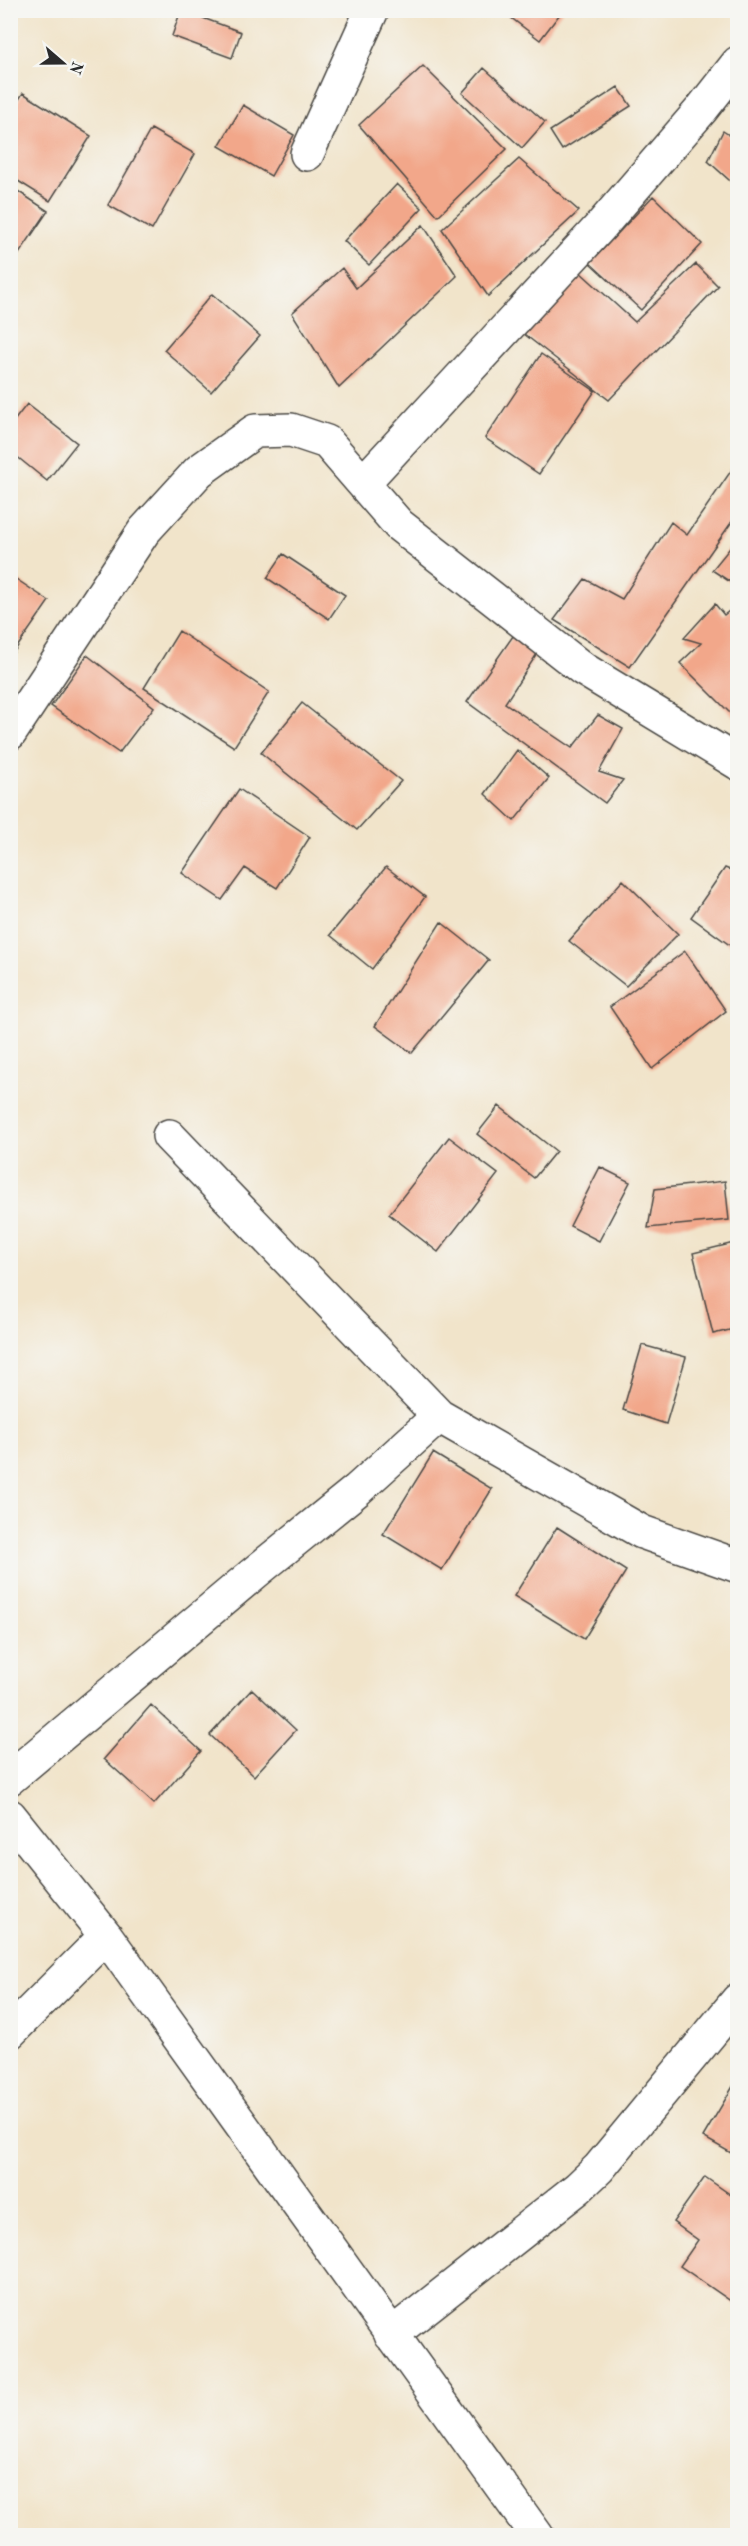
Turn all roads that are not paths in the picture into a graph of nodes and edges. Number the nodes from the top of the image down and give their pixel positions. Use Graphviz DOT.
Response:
graph roads {
  1 [pos="372,10"];
  2 [pos="738,63"];
  3 [pos="307,154"];
  4 [pos="363,483"];
  5 [pos="10,733"];
  6 [pos="738,763"];
  7 [pos="169,1136"];
  8 [pos="440,1416"];
  9 [pos="738,1566"];
  10 [pos="10,1778"];
  11 [pos="10,1816"];
  12 [pos="106,1936"];
  13 [pos="738,2000"];
  14 [pos="10,2032"];
  15 [pos="391,2335"];
  16 [pos="537,2535"];
  1 -- 3 [label="street"];
  2 -- 4 [label="street"];
  4 -- 5 [label="street"];
  4 -- 6 [label="street"];
  7 -- 8 [label="street"];
  8 -- 9 [label="street"];
  8 -- 10 [label="street"];
  11 -- 12 [label="street"];
  12 -- 14 [label="street"];
  12 -- 15 [label="street"];
  13 -- 15 [label="street"];
  15 -- 16 [label="street"];
}
